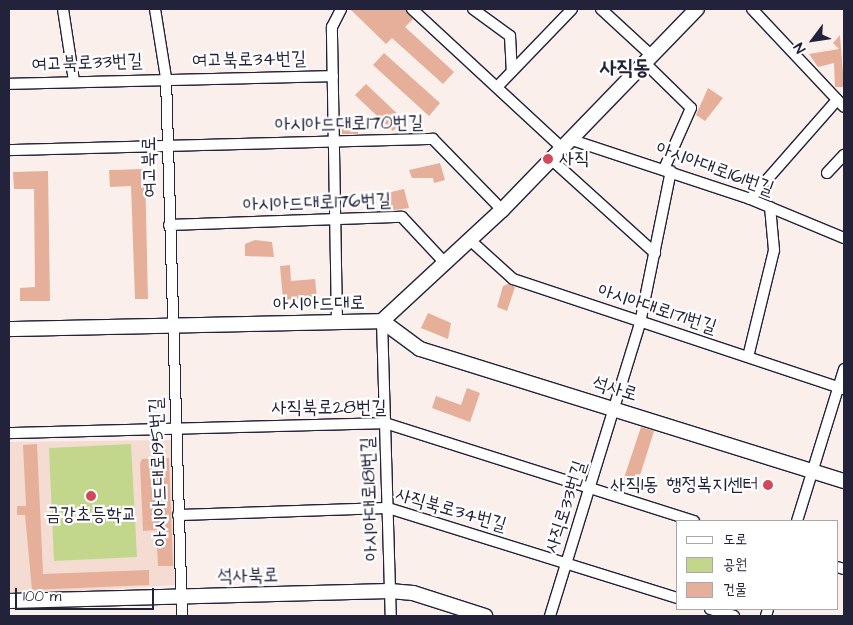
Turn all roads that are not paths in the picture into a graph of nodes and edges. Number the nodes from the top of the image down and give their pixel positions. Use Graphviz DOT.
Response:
graph roads {
  1 [pos="63,9"];
  2 [pos="155,9"];
  3 [pos="341,9"];
  4 [pos="412,9"];
  5 [pos="473,9"];
  6 [pos="572,9"];
  7 [pos="601,9"];
  8 [pos="697,9"];
  9 [pos="752,9"];
  10 [pos="648,60"];
  11 [pos="512,71"];
  12 [pos="333,76"];
  13 [pos="166,78"];
  14 [pos="74,81"];
  15 [pos="9,84"];
  16 [pos="497,87"];
  17 [pos="841,103"];
  18 [pos="334,141"];
  19 [pos="167,145"];
  20 [pos="568,145"];
  21 [pos="9,150"];
  22 [pos="844,154"];
  23 [pos="552,160"];
  24 [pos="668,170"];
  25 [pos="827,172"];
  26 [pos="750,199"];
  27 [pos="770,207"];
  28 [pos="502,210"];
  29 [pos="336,219"];
  30 [pos="169,225"];
  31 [pos="844,238"];
  32 [pos="471,241"];
  33 [pos="655,253"];
  34 [pos="446,264"];
  35 [pos="382,321"];
  36 [pos="337,322"];
  37 [pos="640,323"];
  38 [pos="171,326"];
  39 [pos="9,330"];
  40 [pos="748,357"];
  41 [pos="844,370"];
  42 [pos="842,388"];
  43 [pos="616,409"];
  44 [pos="385,422"];
  45 [pos="175,428"];
  46 [pos="9,433"];
  47 [pos="813,471"];
  48 [pos="844,481"];
  49 [pos="591,488"];
  50 [pos="388,508"];
  51 [pos="178,515"];
  52 [pos="691,520"];
  53 [pos="797,520"];
  54 [pos="567,562"];
  55 [pos="390,591"];
  56 [pos="181,596"];
  57 [pos="676,598"];
  58 [pos="9,601"];
  59 [pos="713,610"];
  60 [pos="182,616"];
  61 [pos="391,616"];
  62 [pos="485,616"];
  63 [pos="550,616"];
  64 [pos="734,616"];
  1 -- 14 [label="street"];
  2 -- 13 [label="street, 여고북로"];
  3 -- 12 [label="street"];
  4 -- 16 [label="street"];
  5 -- 11 [label="street"];
  6 -- 11 [label="street"];
  7 -- 10 [label="street"];
  8 -- 10 [label="main road, 아시아드대로"];
  9 -- 17 [label="street"];
  10 -- 20 [label="main road, 아시아드대로"];
  10 -- 24 [label="street, 사직로33번길"];
  11 -- 16 [label="street"];
  12 -- 13 [label="street, 여고북로34번길"];
  12 -- 18 [label="street"];
  13 -- 14 [label="street, 여고북로33번길"];
  13 -- 19 [label="street, 여고북로"];
  14 -- 15 [label="street, 여고북로33번길"];
  16 -- 20 [label="street"];
  17 -- 26 [label="street"];
  18 -- 19 [label="street, 아시아드대로170번길"];
  18 -- 28 [label="street, 아시아드대로170번길"];
  18 -- 29 [label="street"];
  19 -- 21 [label="street, 아시아드대로170번길"];
  19 -- 30 [label="street, 여고북로"];
  20 -- 23 [label="main road, 아시아드대로"];
  20 -- 24 [label="street, 아시아대로161번길"];
  22 -- 25 [label="street"];
  23 -- 28 [label="main road, 아시아드대로"];
  23 -- 33 [label="street"];
  24 -- 26 [label="street, 아시아대로161번길"];
  24 -- 33 [label="street, 사직로33번길"];
  26 -- 27 [label="street, 아시아대로161번길"];
  27 -- 31 [label="street, 아시아대로161번길"];
  27 -- 40 [label="street"];
  28 -- 32 [label="main road, 아시아드대로"];
  29 -- 30 [label="street, 아시아드대로176번길"];
  29 -- 34 [label="street, 아시아드대로176번길"];
  29 -- 36 [label="street"];
  30 -- 38 [label="street, 여고북로"];
  32 -- 34 [label="main road, 아시아드대로"];
  32 -- 37 [label="street, 아시아대로171번길"];
  33 -- 37 [label="street, 사직로33번길"];
  34 -- 35 [label="main road, 아시아드대로"];
  35 -- 36 [label="main road, 아시아드대로"];
  35 -- 43 [label="main road, 석사로"];
  35 -- 44 [label="street, 아시아대로181번길"];
  36 -- 38 [label="main road, 아시아드대로"];
  37 -- 40 [label="street, 아시아대로171번길"];
  37 -- 43 [label="street, 사직로33번길"];
  38 -- 39 [label="main road, 아시아드대로"];
  38 -- 45 [label="street, 아시아드대로195번길"];
  40 -- 42 [label="street, 아시아대로171번길"];
  41 -- 42 [label="street"];
  42 -- 47 [label="street"];
  43 -- 47 [label="main road, 석사로"];
  43 -- 49 [label="street, 사직로33번길"];
  44 -- 45 [label="street, 사직북로28번길"];
  44 -- 49 [label="street, 사직북로28번길"];
  44 -- 50 [label="street, 아시아대로181번길"];
  45 -- 46 [label="street, 사직북로28번길"];
  45 -- 51 [label="street, 아시아드대로195번길"];
  47 -- 48 [label="main road, 석사로"];
  47 -- 53 [label="street"];
  49 -- 52 [label="street, 사직북로28번길"];
  49 -- 54 [label="street, 사직로33번길"];
  50 -- 51 [label="street, 사직북로34번길"];
  50 -- 54 [label="street, 사직북로34번길"];
  50 -- 55 [label="street, 아시아대로181번길"];
  51 -- 56 [label="street, 아시아드대로195번길"];
  54 -- 57 [label="street, 사직북로34번길"];
  54 -- 63 [label="street, 사직로33번길"];
  55 -- 56 [label="main road, 석사북로"];
  55 -- 61 [label="street, 아시아대로181번길"];
  55 -- 62 [label="main road, 석사북로"];
  56 -- 58 [label="main road, 석사북로"];
  56 -- 60 [label="street, 아시아드대로195번길"];
  59 -- 64 [label="street"];
}
